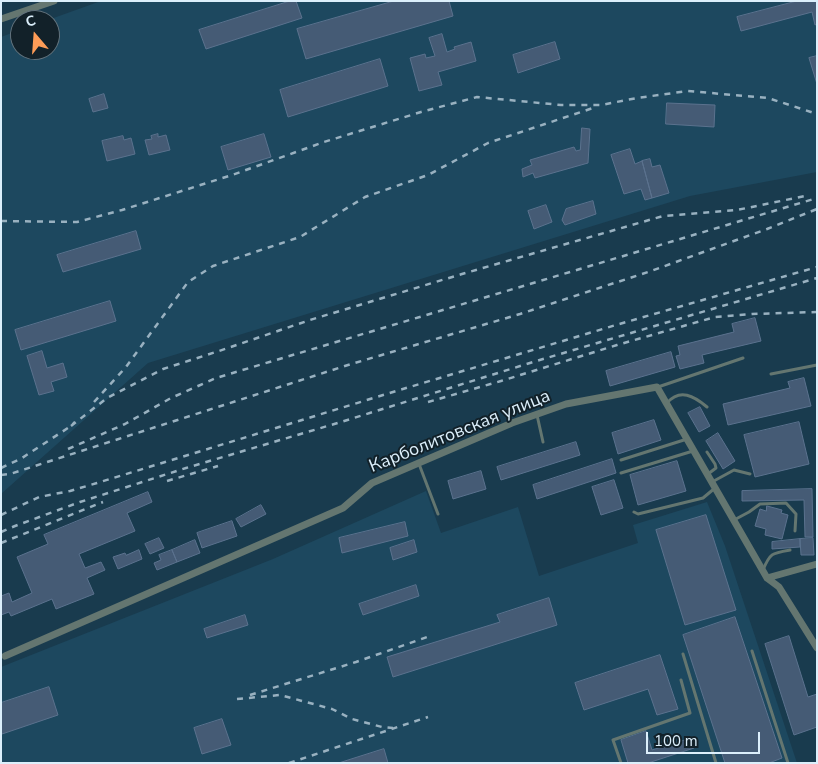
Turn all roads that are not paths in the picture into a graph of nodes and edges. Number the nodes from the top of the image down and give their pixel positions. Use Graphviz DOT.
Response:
graph roads {
  1 [pos="54,1"];
  2 [pos="1,19"];
  3 [pos="742,358"];
  4 [pos="817,365"];
  5 [pos="771,374"];
  6 [pos="657,387"];
  7 [pos="667,404"];
  8 [pos="707,407"];
  9 [pos="537,414"];
  10 [pos="687,439"];
  11 [pos="543,442"];
  12 [pos="694,450"];
  13 [pos="707,452"];
  14 [pos="621,460"];
  15 [pos="418,463"];
  16 [pos="621,473"];
  17 [pos="708,474"];
  18 [pos="750,474"];
  19 [pos="713,485"];
  20 [pos="634,512"];
  21 [pos="438,514"];
  22 [pos="734,520"];
  23 [pos="795,531"];
  24 [pos="790,550"];
  25 [pos="817,564"];
  26 [pos="765,574"];
  27 [pos="817,648"];
  28 [pos="752,651"];
  29 [pos="683,654"];
  30 [pos="5,656"];
  31 [pos="680,680"];
  32 [pos="621,763"];
  33 [pos="716,763"];
  34 [pos="788,763"];
  1 -- 2 [label="street"];
  3 -- 6 [label="lane"];
  4 -- 5 [label="lane"];
  6 -- 7 [label="street"];
  6 -- 9 [label="street, Карболитовская улица"];
  7 -- 8 [label="lane"];
  7 -- 10 [label="street"];
  9 -- 11 [label="lane"];
  9 -- 15 [label="street, Карболитовская улица"];
  10 -- 12 [label="street"];
  10 -- 14 [label="lane"];
  12 -- 16 [label="lane"];
  12 -- 17 [label="street"];
  13 -- 17 [label="lane"];
  15 -- 21 [label="lane"];
  15 -- 30 [label="street, Карболитовская улица"];
  17 -- 19 [label="street"];
  18 -- 19 [label="lane"];
  19 -- 20 [label="lane"];
  19 -- 22 [label="street"];
  22 -- 23 [label="lane"];
  22 -- 26 [label="street"];
  24 -- 26 [label="lane"];
  25 -- 26 [label="street"];
  26 -- 27 [label="street"];
  28 -- 34 [label="lane"];
  29 -- 33 [label="lane"];
  31 -- 32 [label="lane"];
}
